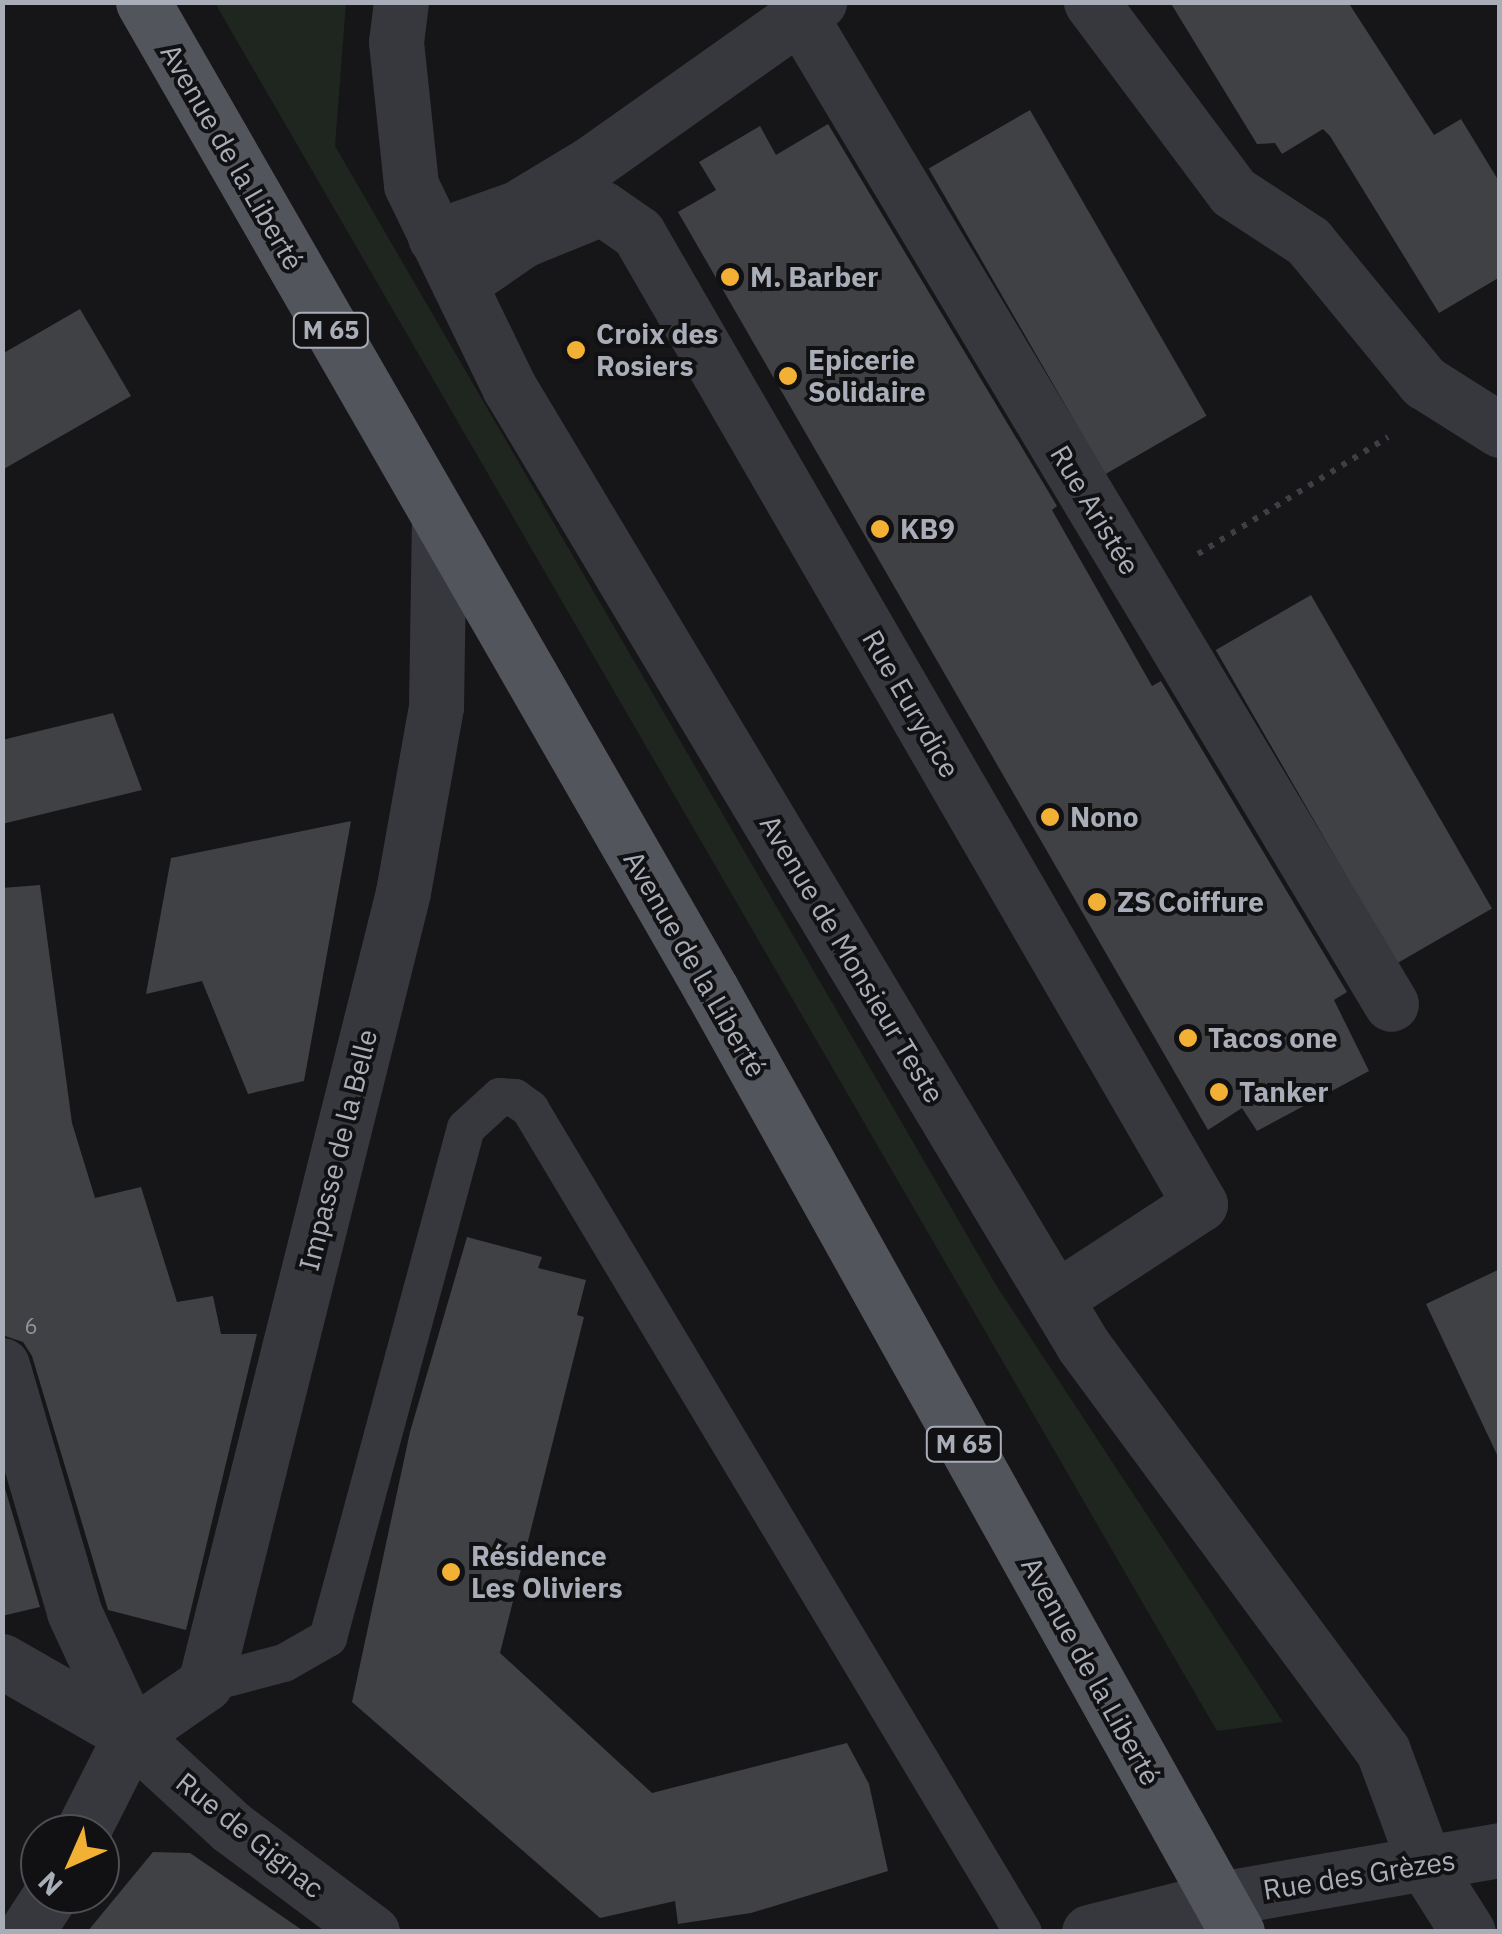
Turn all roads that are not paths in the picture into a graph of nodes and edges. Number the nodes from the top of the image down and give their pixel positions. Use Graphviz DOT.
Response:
graph roads {
  1 [pos="143,2"];
  2 [pos="401,2"];
  3 [pos="1091,2"];
  4 [pos="809,9"];
  5 [pos="447,260"];
  6 [pos="1500,430"];
  7 [pos="440,520"];
  8 [pos="1391,1004"];
  9 [pos="1055,1299"];
  10 [pos="2,1365"];
  11 [pos="2,1660"];
  12 [pos="206,1684"];
  13 [pos="131,1735"];
  14 [pos="91,1814"];
  15 [pos="1500,1850"];
  16 [pos="1425,1864"];
  17 [pos="1228,1915"];
  18 [pos="372,1932"];
  19 [pos="1023,1932"];
  20 [pos="1089,1932"];
  21 [pos="1468,1932"];
  1 -- 7 [label="main road, Avenue de la Liberté / M 65"];
  2 -- 5 [label="street, Avenue de Monsieur Teste"];
  3 -- 6 [label="street"];
  4 -- 5 [label="street"];
  4 -- 8 [label="street, Rue Aristée"];
  5 -- 9 [label="street, Avenue de Monsieur Teste"];
  5 -- 9 [label="street, Rue Eurydice"];
  7 -- 12 [label="street, Impasse de la Belle"];
  7 -- 17 [label="main road, Avenue de la Liberté / M 65"];
  9 -- 16 [label="street, Avenue de Monsieur Teste"];
  10 -- 13 [label="street"];
  11 -- 13 [label="street"];
  12 -- 13 [label="street"];
  12 -- 19 [label="lane"];
  13 -- 14 [label="street"];
  13 -- 18 [label="street, Rue de Gignac"];
  15 -- 16 [label="street, Rue des Grèzes"];
  16 -- 17 [label="street, Rue des Grèzes"];
  16 -- 21 [label="street, Avenue de Monsieur Teste"];
  17 -- 20 [label="street, Rue des Grèzes"];
}
